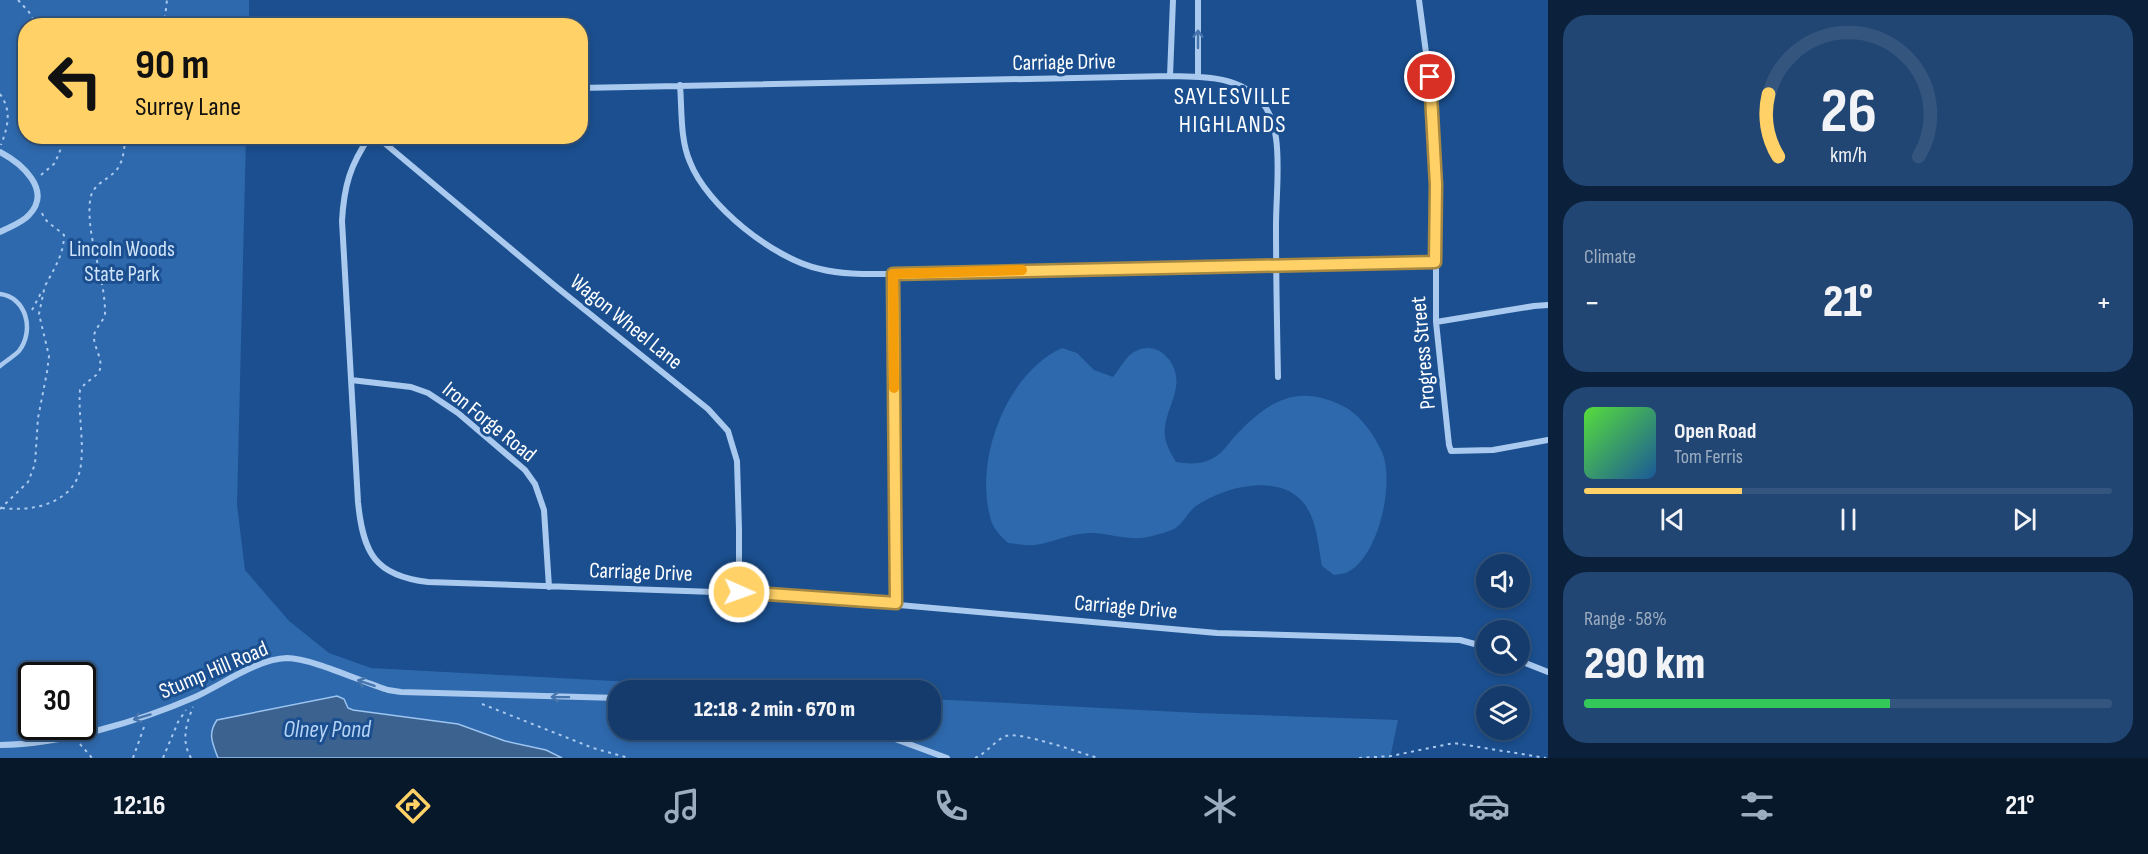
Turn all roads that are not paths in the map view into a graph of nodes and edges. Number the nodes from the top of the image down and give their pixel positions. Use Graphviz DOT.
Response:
graph roads {
  1 [pos="1173,0"];
  2 [pos="1198,0"];
  3 [pos="1419,0"];
  4 [pos="1170,76"];
  5 [pos="1198,77"];
  6 [pos="680,85"];
  7 [pos="588,88"];
  8 [pos="365,144"];
  9 [pos="386,144"];
  10 [pos="0,151"];
  11 [pos="0,232"];
  12 [pos="1435,262"];
  13 [pos="1276,266"];
  14 [pos="893,274"];
  15 [pos="0,294"];
  16 [pos="1548,305"];
  17 [pos="1436,322"];
  18 [pos="0,366"];
  19 [pos="1278,377"];
  20 [pos="351,380"];
  21 [pos="1548,440"];
  22 [pos="549,587"];
  23 [pos="739,592"];
  24 [pos="896,603"];
  25 [pos="1476,644"];
  26 [pos="1530,664"];
  27 [pos="1548,672"];
  28 [pos="608,698"];
  29 [pos="898,740"];
  30 [pos="0,745"];
  31 [pos="947,758"];
  1 -- 4 [label="street"];
  5 -- 2 [label="street, one-way"];
  3 -- 12 [label="street, Progress Street"];
  4 -- 5 [label="street, Carriage Drive"];
  4 -- 6 [label="street, Carriage Drive"];
  5 -- 13 [label="street, Carriage Drive"];
  6 -- 7 [label="street, Carriage Drive"];
  6 -- 14 [label="street"];
  8 -- 20 [label="street, Carriage Drive"];
  9 -- 23 [label="street, Wagon Wheel Lane"];
  10 -- 11 [label="street"];
  12 -- 13 [label="street"];
  12 -- 17 [label="street, Progress Street"];
  13 -- 14 [label="street"];
  13 -- 19 [label="street, Carriage Drive"];
  14 -- 24 [label="street"];
  15 -- 18 [label="lane"];
  16 -- 17 [label="street"];
  17 -- 21 [label="street, Progress Street"];
  20 -- 22 [label="street, Iron Forge Road"];
  20 -- 22 [label="street, Carriage Drive"];
  22 -- 23 [label="street, Carriage Drive"];
  23 -- 24 [label="street, Carriage Drive"];
  24 -- 25 [label="street, Carriage Drive"];
  26 -- 27 [label="street"];
  28 -- 30 [label="street, Stump Hill Road, one-way"];
  29 -- 31 [label="street"];
}
